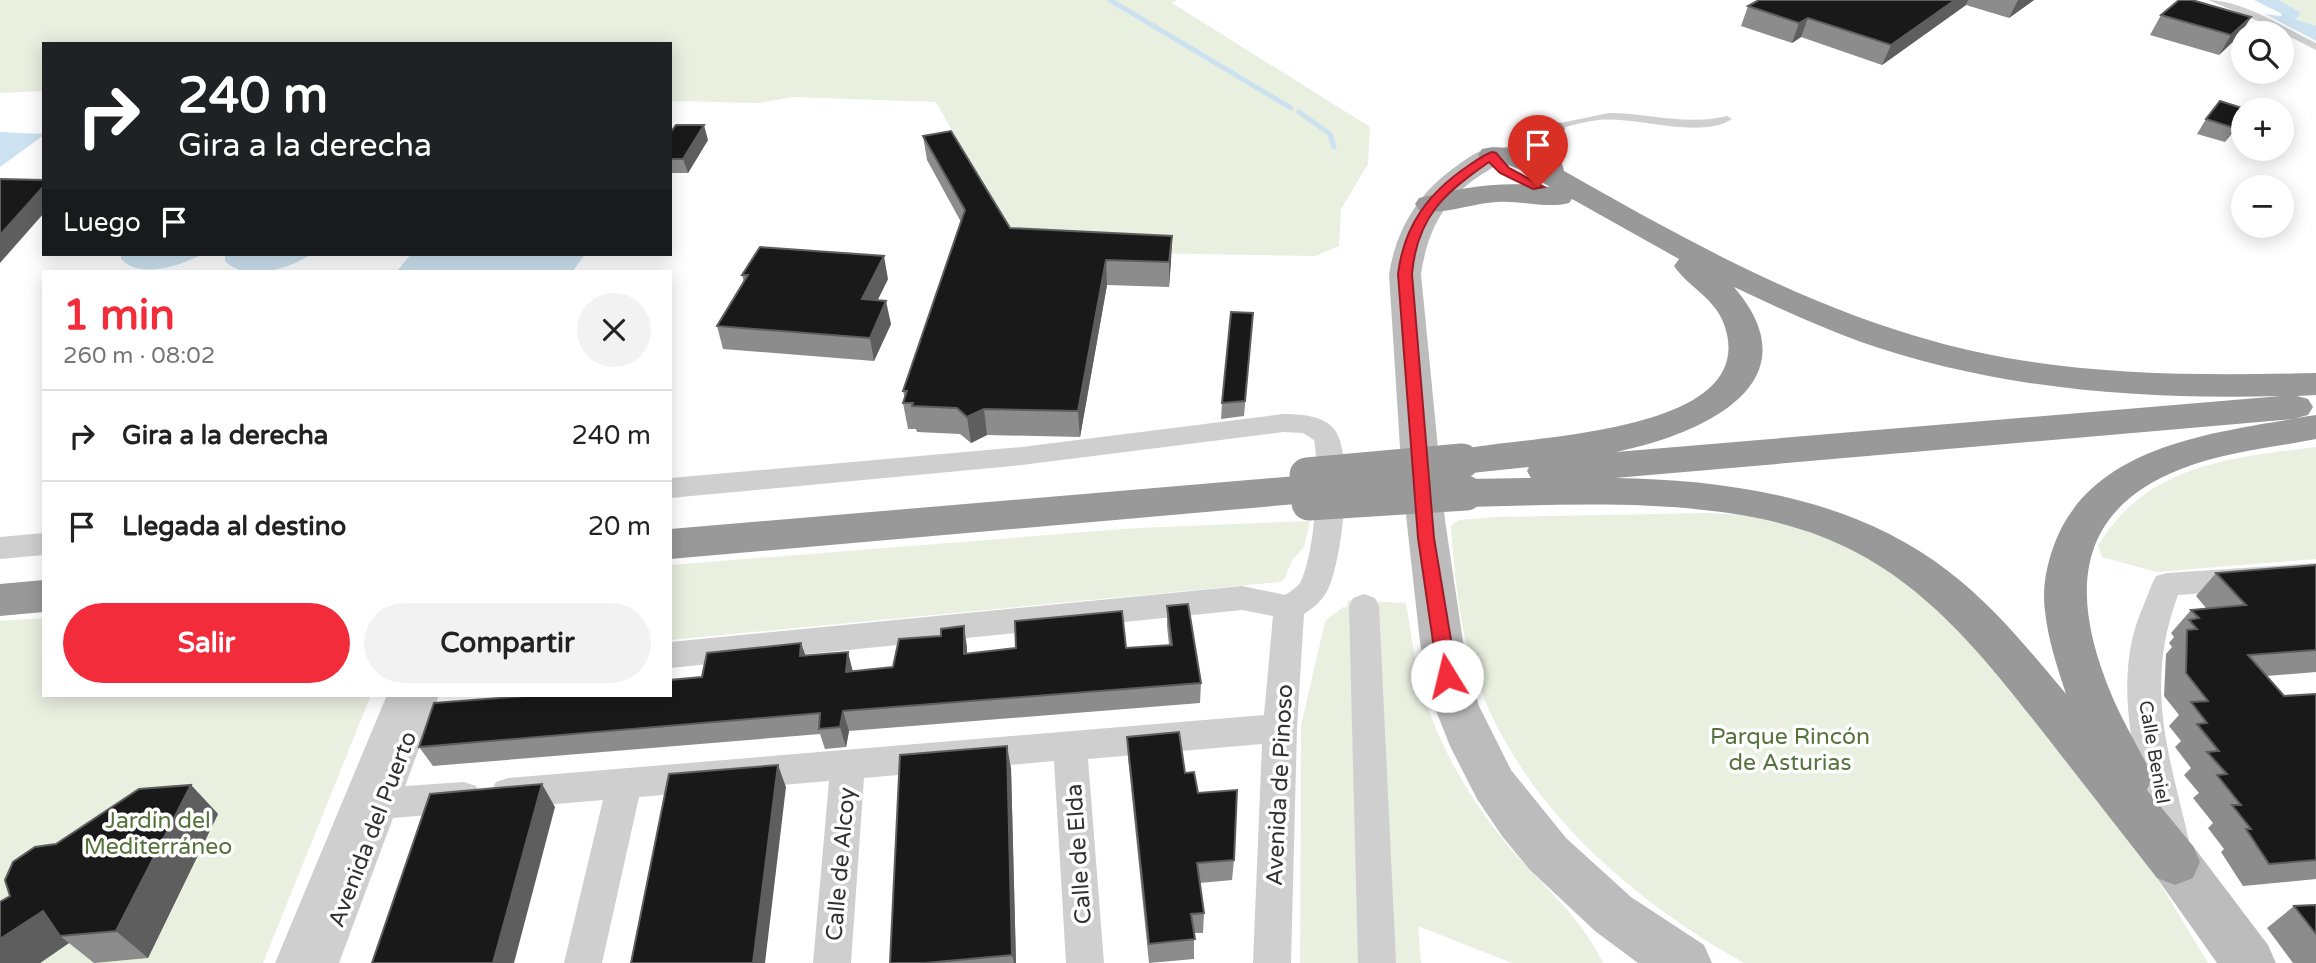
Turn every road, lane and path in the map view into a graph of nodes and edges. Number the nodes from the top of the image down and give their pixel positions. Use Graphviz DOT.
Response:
graph roads {
  1 [pos="2212,0"];
  2 [pos="2316,47"];
  3 [pos="1727,119"];
  4 [pos="1551,129"];
  5 [pos="1492,155"];
  6 [pos="1556,186"];
  7 [pos="1430,204"];
  8 [pos="2316,384"];
  9 [pos="2316,406"];
  10 [pos="2316,427"];
  11 [pos="1464,477"];
  12 [pos="672,488"];
  13 [pos="1308,489"];
  14 [pos="866,527"];
  15 [pos="42,544"];
  16 [pos="672,544"];
  17 [pos="0,548"];
  18 [pos="2316,573"];
  19 [pos="42,596"];
  20 [pos="0,600"];
  21 [pos="1364,606"];
  22 [pos="1289,608"];
  23 [pos="672,655"];
  24 [pos="408,697"];
  25 [pos="1280,728"];
  26 [pos="1070,746"];
  27 [pos="848,764"];
  28 [pos="624,784"];
  29 [pos="381,804"];
  30 [pos="2175,862"];
  31 [pos="294,963"];
  32 [pos="320,963"];
  33 [pos="583,963"];
  34 [pos="832,963"];
  35 [pos="1085,963"];
  36 [pos="1272,963"];
  37 [pos="1377,963"];
  38 [pos="1685,963"];
  39 [pos="2249,963"];
  1 -- 2 [label="lane"];
  3 -- 4 [label="lane"];
  4 -- 5 [label="lane"];
  4 -- 6 [label="highway"];
  5 -- 6 [label="highway"];
  5 -- 7 [label="street"];
  6 -- 7 [label="highway"];
  6 -- 8 [label="highway"];
  6 -- 11 [label="highway"];
  7 -- 38 [label="street"];
  9 -- 11 [label="highway"];
  10 -- 30 [label="highway"];
  11 -- 13 [label="highway, bridge"];
  11 -- 30 [label="highway"];
  12 -- 22 [label="street"];
  13 -- 14 [label="highway"];
  13 -- 14 [label="highway"];
  14 -- 16 [label="highway"];
  15 -- 17 [label="street"];
  18 -- 30 [label="street, Calle Beniel"];
  19 -- 20 [label="highway"];
  21 -- 37 [label="street"];
  22 -- 23 [label="street"];
  22 -- 25 [label="street, Avenida de Pinoso"];
  24 -- 29 [label="street, Avenida del Puerto"];
  24 -- 31 [label="street, Avenida del Puerto"];
  25 -- 26 [label="street"];
  25 -- 36 [label="street, Avenida de Pinoso"];
  26 -- 27 [label="street"];
  26 -- 35 [label="street, Calle de Elda"];
  27 -- 28 [label="street"];
  27 -- 34 [label="street, Calle de Alcoy"];
  28 -- 29 [label="street"];
  28 -- 33 [label="street"];
  29 -- 32 [label="street, Avenida del Puerto"];
  30 -- 39 [label="street, Calle Beniel"];
}
